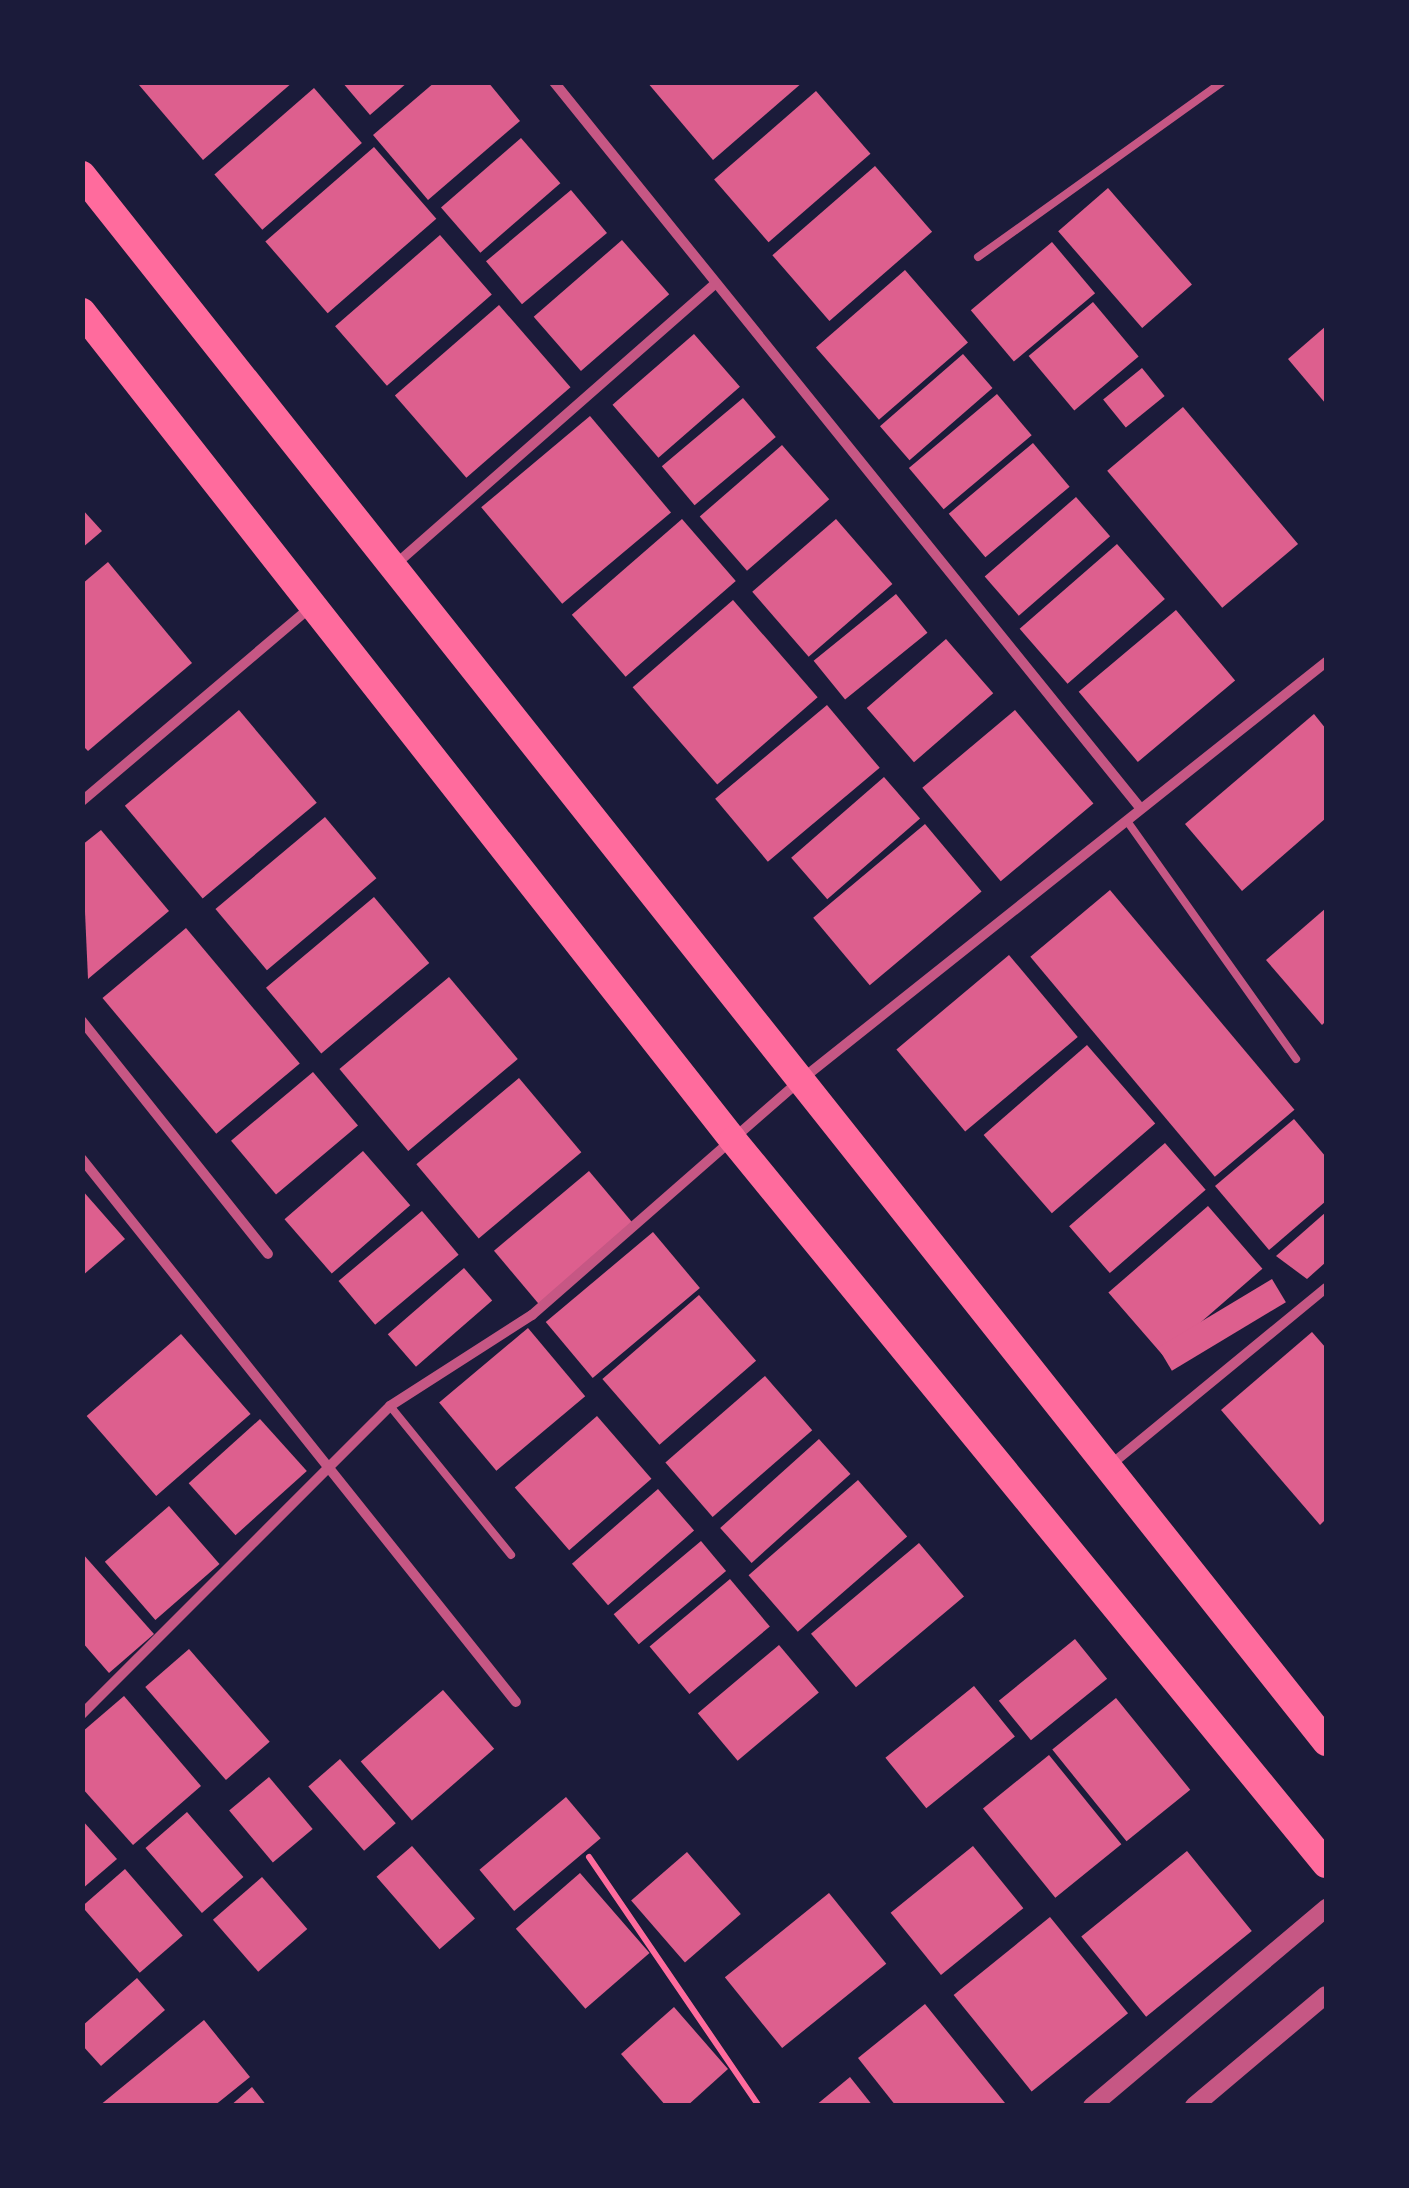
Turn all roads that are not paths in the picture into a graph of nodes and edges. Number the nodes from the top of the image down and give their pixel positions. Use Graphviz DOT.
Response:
graph roads {
  1 [pos="554,82"];
  2 [pos="1222,82"];
  3 [pos="82,176"];
  4 [pos="978,257"];
  5 [pos="716,284"];
  6 [pos="82,312"];
  7 [pos="392,568"];
  8 [pos="316,604"];
  9 [pos="1326,662"];
  10 [pos="82,801"];
  11 [pos="1140,809"];
  12 [pos="1127,821"];
  13 [pos="82,1020"];
  14 [pos="1296,1059"];
  15 [pos="797,1083"];
  16 [pos="733,1140"];
  17 [pos="82,1160"];
  18 [pos="268,1254"];
  19 [pos="1326,1288"];
  20 [pos="390,1406"];
  21 [pos="325,1464"];
  22 [pos="1107,1468"];
  23 [pos="511,1555"];
  24 [pos="516,1702"];
  25 [pos="82,1714"];
  26 [pos="1326,1742"];
  27 [pos="1326,1864"];
  28 [pos="1326,1908"];
  29 [pos="1326,1996"];
  30 [pos="1092,2106"];
  31 [pos="1194,2106"];
  1 -- 5 [label="street"];
  2 -- 4 [label="lane"];
  3 -- 7 [label="highway"];
  5 -- 7 [label="street"];
  5 -- 11 [label="street"];
  6 -- 8 [label="highway"];
  7 -- 15 [label="highway"];
  8 -- 10 [label="street"];
  8 -- 16 [label="highway"];
  9 -- 11 [label="street"];
  11 -- 12 [label="street"];
  12 -- 14 [label="lane"];
  12 -- 15 [label="street"];
  13 -- 18 [label="street"];
  15 -- 16 [label="street"];
  15 -- 22 [label="highway"];
  16 -- 20 [label="street"];
  16 -- 27 [label="highway"];
  17 -- 21 [label="street"];
  19 -- 22 [label="street"];
  20 -- 21 [label="street"];
  20 -- 23 [label="lane"];
  21 -- 24 [label="street"];
  21 -- 25 [label="street"];
  22 -- 26 [label="highway"];
  28 -- 30 [label="street"];
  29 -- 31 [label="street"];
}
